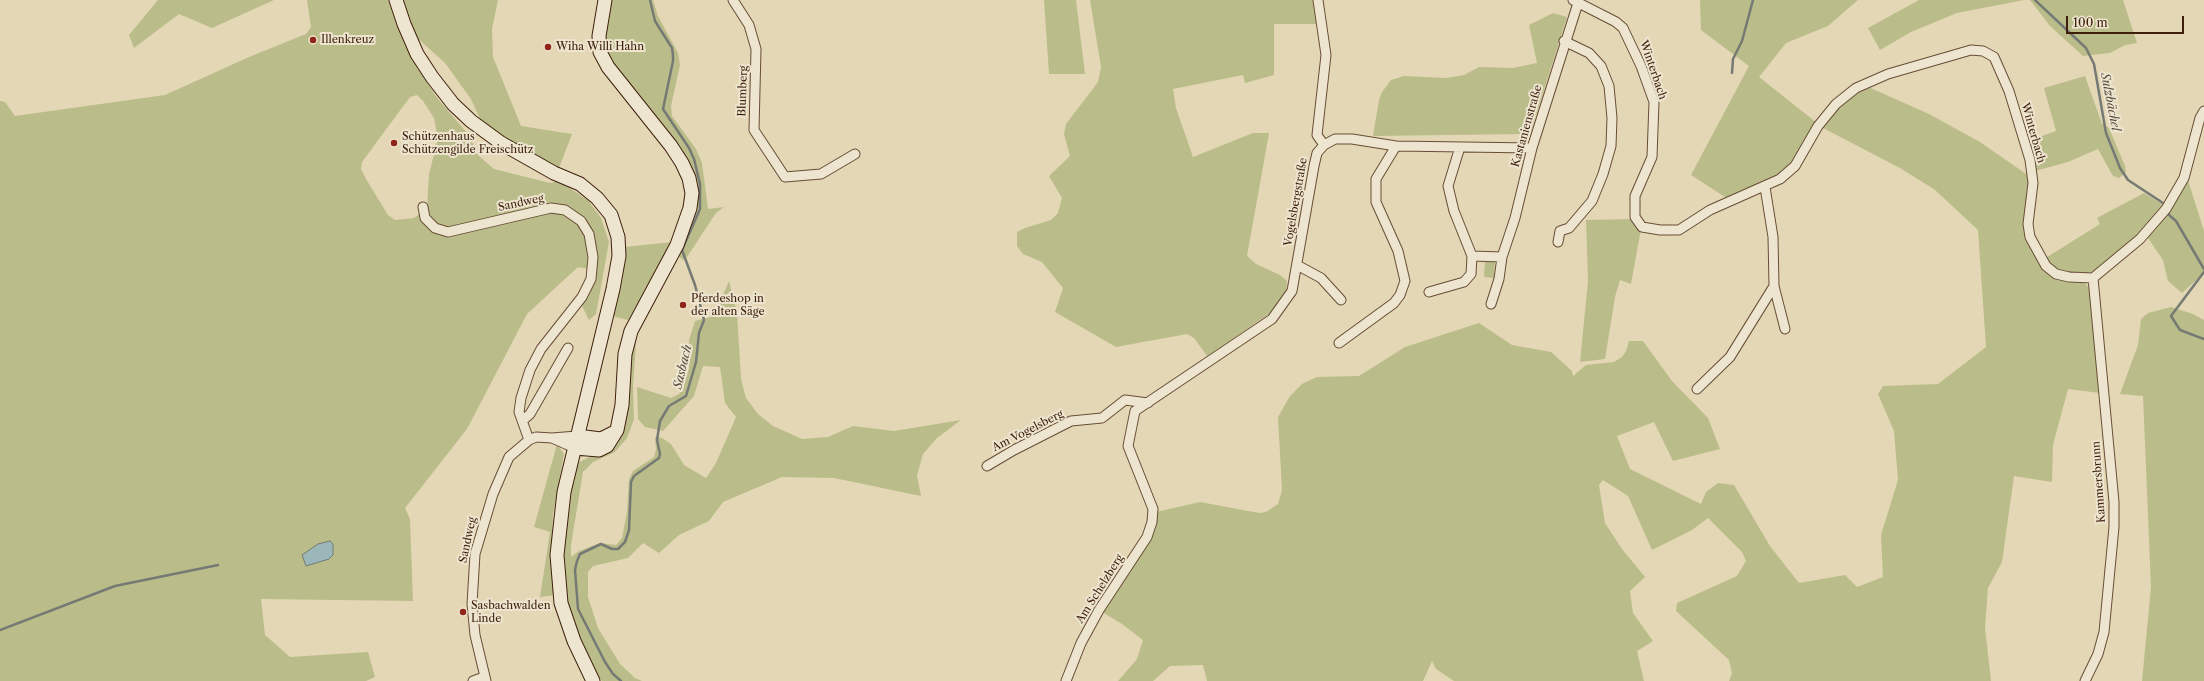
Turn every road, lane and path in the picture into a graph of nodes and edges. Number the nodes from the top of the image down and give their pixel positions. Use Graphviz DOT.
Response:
graph roads {
  1 [pos="396,0"];
  2 [pos="605,0"];
  3 [pos="733,0"];
  4 [pos="1318,0"];
  5 [pos="1575,2"];
  6 [pos="1564,41"];
  7 [pos="2204,111"];
  8 [pos="1324,145"];
  9 [pos="1396,146"];
  10 [pos="1460,147"];
  11 [pos="1532,148"];
  12 [pos="855,154"];
  13 [pos="1765,187"];
  14 [pos="423,207"];
  15 [pos="1558,242"];
  16 [pos="1472,256"];
  17 [pos="1502,257"];
  18 [pos="1297,265"];
  19 [pos="2093,278"];
  20 [pos="1774,286"];
  21 [pos="1429,292"];
  22 [pos="1340,300"];
  23 [pos="1491,304"];
  24 [pos="1785,329"];
  25 [pos="1339,344"];
  26 [pos="568,348"];
  27 [pos="1697,389"];
  28 [pos="1148,402"];
  29 [pos="523,420"];
  30 [pos="529,440"];
  31 [pos="576,442"];
  32 [pos="987,466"];
  33 [pos="485,679"];
  34 [pos="593,680"];
  35 [pos="473,681"];
  36 [pos="1066,681"];
  37 [pos="2085,681"];
  1 -- 31 [label="main road"];
  2 -- 31 [label="main road"];
  3 -- 12 [label="street, Blumberg"];
  4 -- 8 [label="street"];
  5 -- 6 [label="street, Kastanienstraße"];
  5 -- 13 [label="street, Winterbach"];
  6 -- 11 [label="street, Kastanienstraße"];
  6 -- 15 [label="street"];
  7 -- 19 [label="street"];
  8 -- 9 [label="street"];
  8 -- 18 [label="street, Vogelsbergstraße"];
  9 -- 10 [label="street"];
  9 -- 25 [label="street"];
  10 -- 11 [label="street"];
  10 -- 16 [label="street"];
  11 -- 17 [label="street, Kastanienstraße"];
  13 -- 19 [label="street, Winterbach"];
  13 -- 20 [label="street"];
  14 -- 29 [label="street, Sandweg"];
  16 -- 17 [label="street"];
  16 -- 21 [label="street"];
  17 -- 23 [label="street, Kastanienstraße"];
  18 -- 22 [label="street"];
  18 -- 28 [label="street, Vogelsbergstraße"];
  19 -- 37 [label="street, Kammersbrunn"];
  20 -- 24 [label="street"];
  20 -- 27 [label="street"];
  26 -- 29 [label="street"];
  28 -- 32 [label="street, Am Vogelsberg"];
  28 -- 36 [label="street, Am Schelzberg"];
  29 -- 30 [label="street, Sandweg"];
  30 -- 31 [label="street"];
  30 -- 33 [label="street, Sandweg"];
  31 -- 34 [label="main road"];
  33 -- 35 [label="street"];
}
